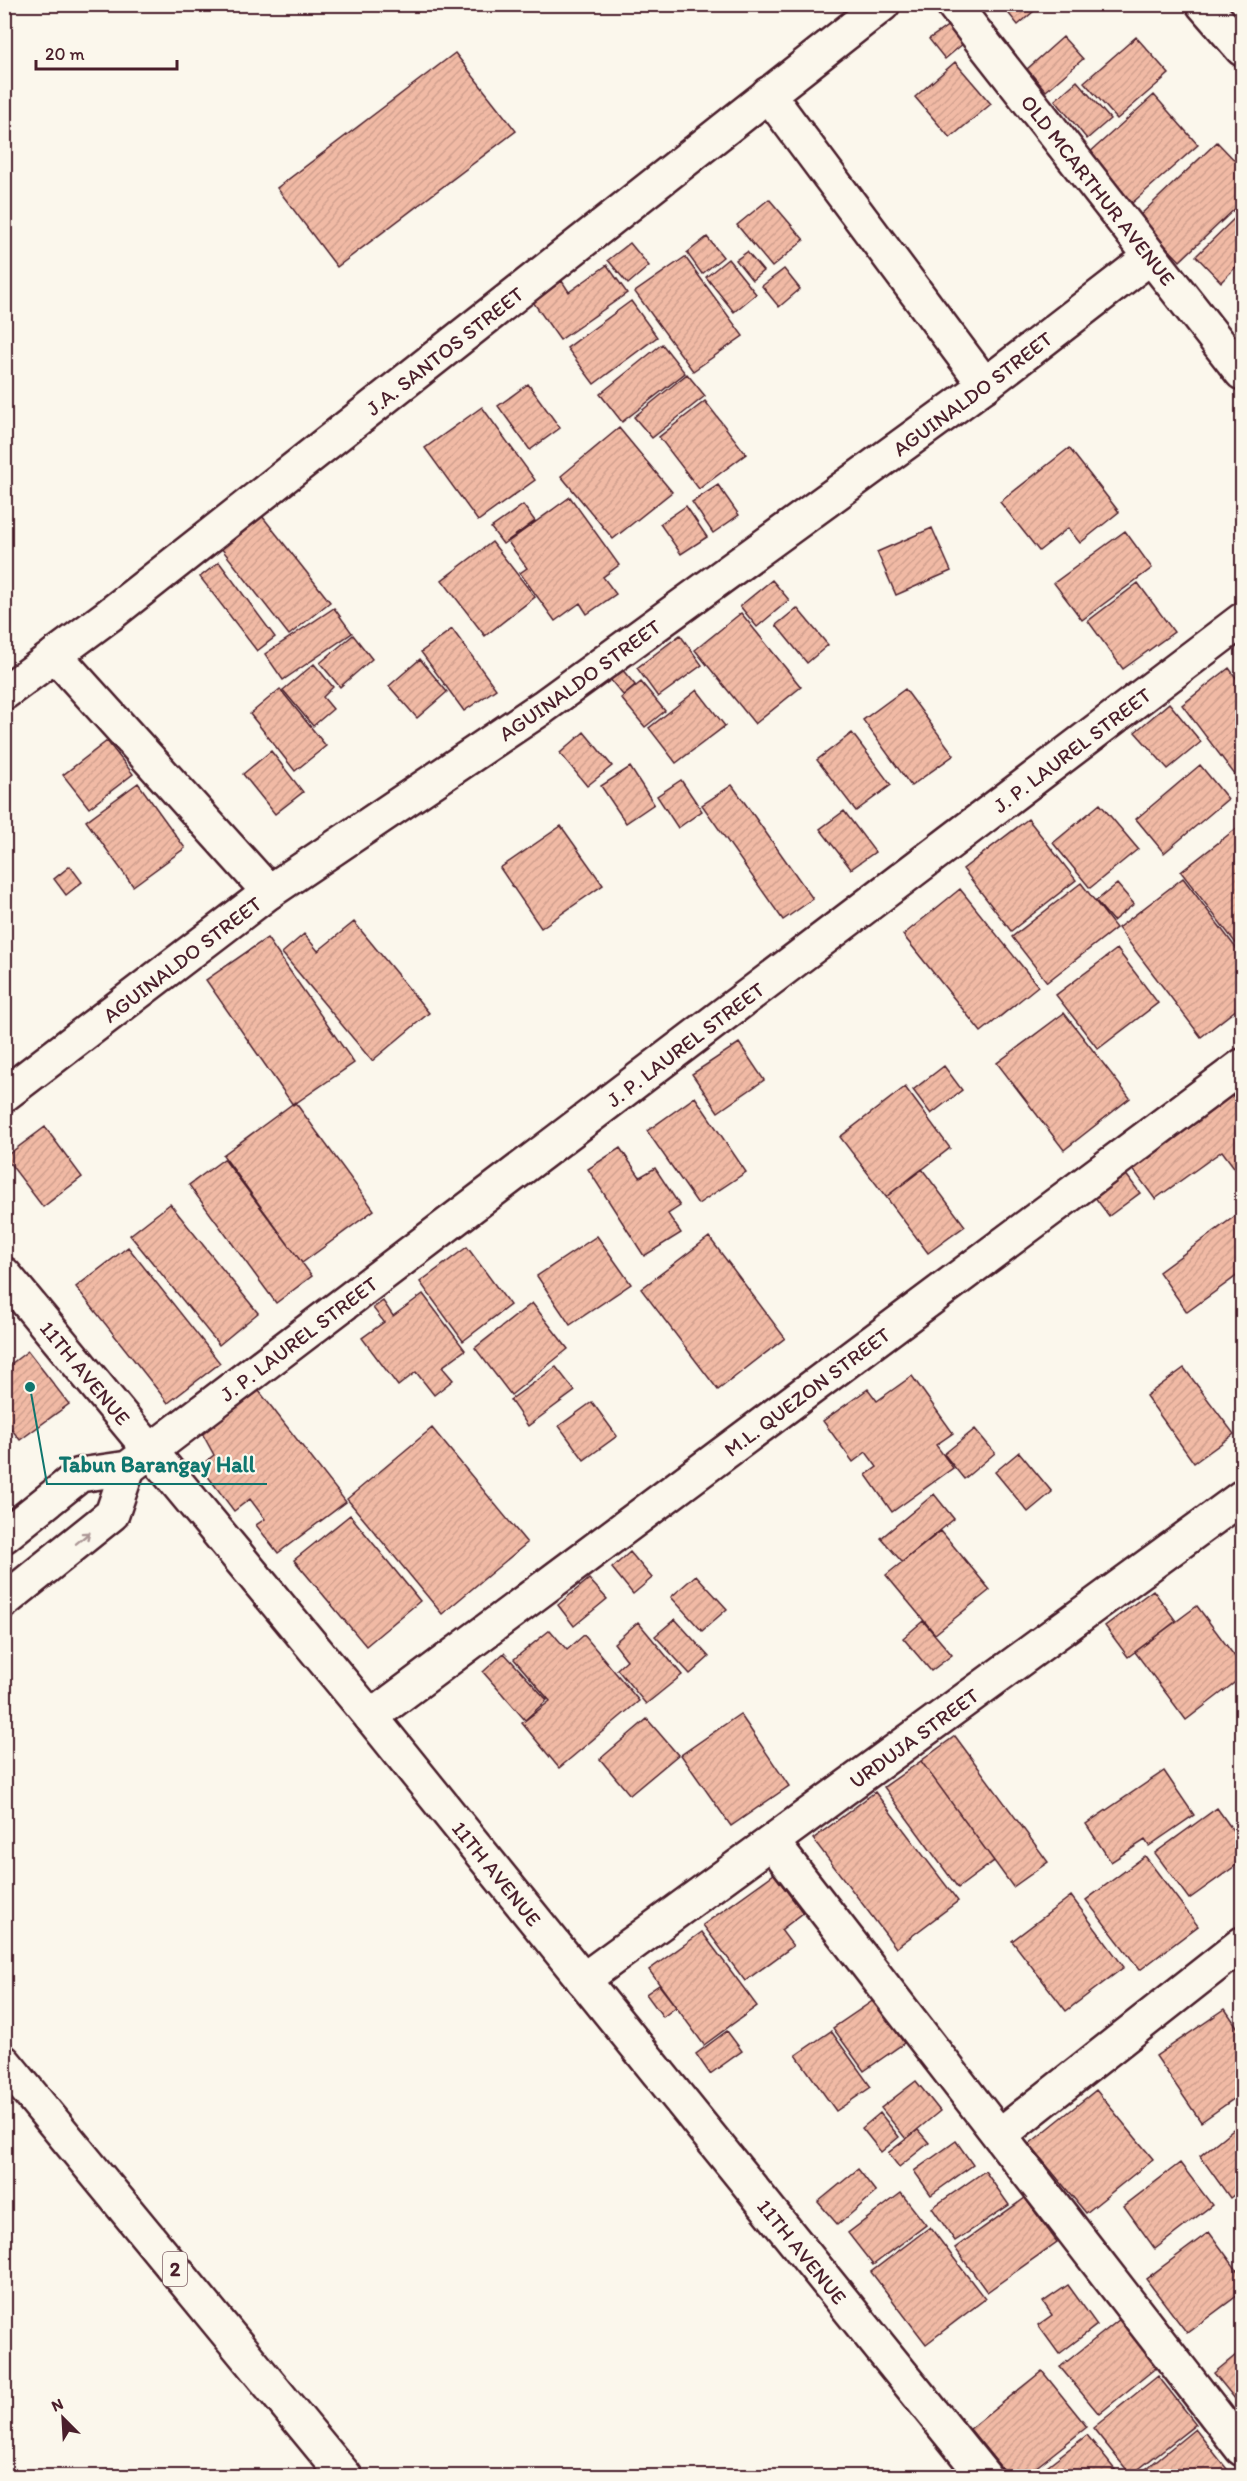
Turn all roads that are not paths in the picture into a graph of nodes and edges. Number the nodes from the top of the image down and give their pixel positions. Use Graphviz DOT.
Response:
graph roads {
  1 [pos="883,4"];
  2 [pos="953,4"];
  3 [pos="1203,4"];
  4 [pos="1242,49"];
  5 [pos="768,94"];
  6 [pos="1149,258"];
  7 [pos="1242,373"];
  8 [pos="985,385"];
  9 [pos="1242,620"];
  10 [pos="55,655"];
  11 [pos="4,693"];
  12 [pos="269,892"];
  13 [pos="1242,1066"];
  14 [pos="4,1095"];
  15 [pos="4,1274"];
  16 [pos="139,1459"];
  17 [pos="1242,1497"];
  18 [pos="8,1533"];
  19 [pos="43,1570"];
  20 [pos="4,1600"];
  21 [pos="371,1717"];
  22 [pos="772,1842"];
  23 [pos="1242,1944"];
  24 [pos="583,1980"];
  25 [pos="4,2062"];
  26 [pos="1000,2135"];
  27 [pos="1242,2449"];
  28 [pos="345,2476"];
  29 [pos="984,2476"];
  1 -- 5 [label="main road, J.A. SANTOS STREET"];
  2 -- 6 [label="main road, OLD MCARTHUR AVENUE"];
  3 -- 4 [label="main road"];
  5 -- 8 [label="main road"];
  5 -- 10 [label="main road, J.A. SANTOS STREET"];
  6 -- 7 [label="main road, OLD MCARTHUR AVENUE"];
  6 -- 8 [label="main road, AGUINALDO STREET"];
  8 -- 12 [label="main road, AGUINALDO STREET"];
  9 -- 16 [label="main road, J. P. LAUREL STREET"];
  10 -- 11 [label="main road, J.A. SANTOS STREET"];
  10 -- 12 [label="main road"];
  12 -- 14 [label="main road, AGUINALDO STREET"];
  13 -- 21 [label="main road, M.L. QUEZON STREET"];
  15 -- 16 [label="main road, 11TH AVENUE"];
  16 -- 18 [label="main road, J. P. LAUREL STREET"];
  19 -- 16 [label="main road, one-way"];
  16 -- 21 [label="main road, 11TH AVENUE"];
  17 -- 22 [label="main road, URDUJA STREET"];
  18 -- 19 [label="main road"];
  19 -- 20 [label="main road"];
  21 -- 24 [label="main road, 11TH AVENUE"];
  22 -- 24 [label="main road, URDUJA STREET"];
  22 -- 26 [label="main road"];
  23 -- 26 [label="main road"];
  24 -- 29 [label="main road, 11TH AVENUE"];
  25 -- 28 [label="main road, 2"];
  26 -- 27 [label="main road"];
}
